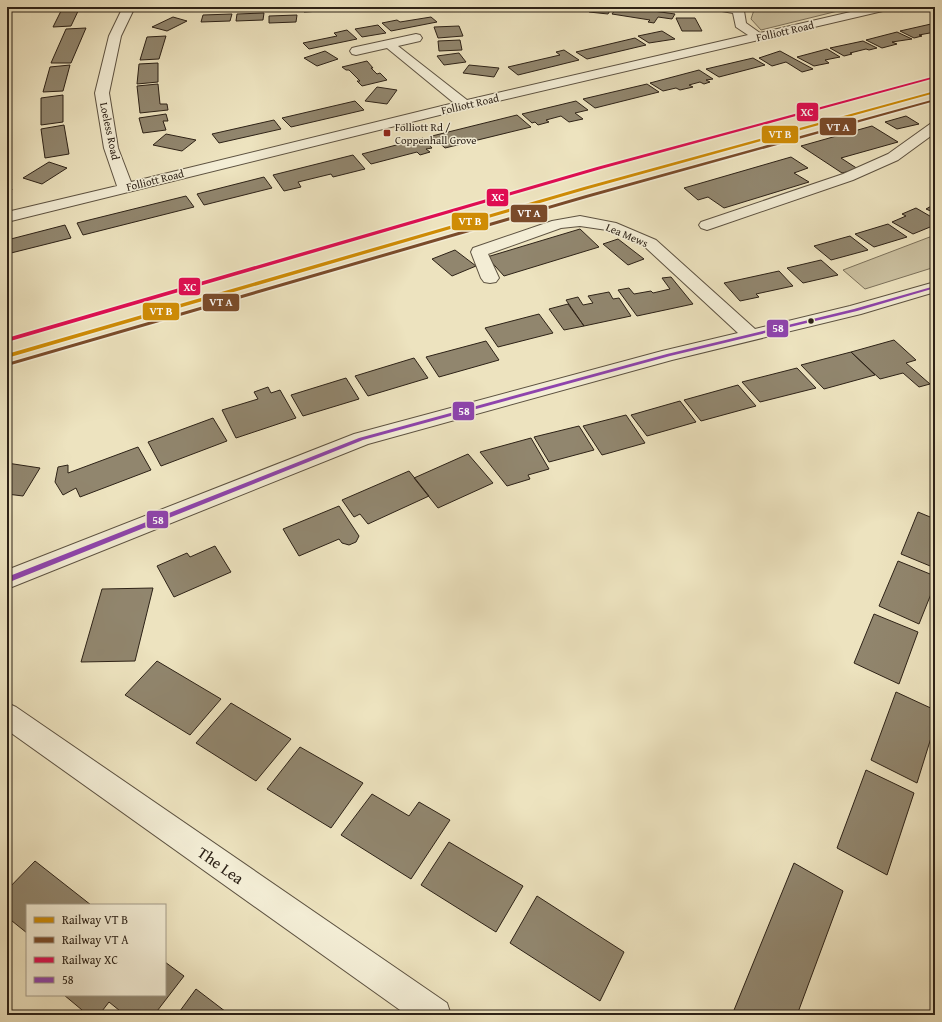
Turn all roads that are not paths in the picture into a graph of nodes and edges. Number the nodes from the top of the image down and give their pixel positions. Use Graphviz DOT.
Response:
graph roads {
  1 [pos="129,7"];
  2 [pos="152,7"];
  3 [pos="715,7"];
  4 [pos="887,7"];
  5 [pos="739,8"];
  6 [pos="759,37"];
  7 [pos="416,38"];
  8 [pos="389,44"];
  9 [pos="356,51"];
  10 [pos="464,105"];
  11 [pos="935,127"];
  12 [pos="125,187"];
  13 [pos="7,217"];
  14 [pos="707,225"];
  15 [pos="490,278"];
  16 [pos="935,287"];
  17 [pos="750,334"];
  18 [pos="7,580"];
  19 [pos="7,715"];
  20 [pos="435,1015"];
  1 -- 2 [label="street"];
  1 -- 12 [label="street, Loeless Road"];
  3 -- 5 [label="street"];
  4 -- 6 [label="street, Folliott Road"];
  5 -- 6 [label="street"];
  6 -- 10 [label="street, Folliott Road"];
  7 -- 8 [label="street"];
  8 -- 9 [label="street"];
  8 -- 10 [label="street"];
  10 -- 12 [label="street, Folliott Road"];
  11 -- 14 [label="street"];
  12 -- 13 [label="street, Folliott Road"];
  15 -- 17 [label="street, Lea Mews"];
  16 -- 17 [label="street"];
  17 -- 18 [label="street"];
  19 -- 20 [label="street, The Lea"];
}
